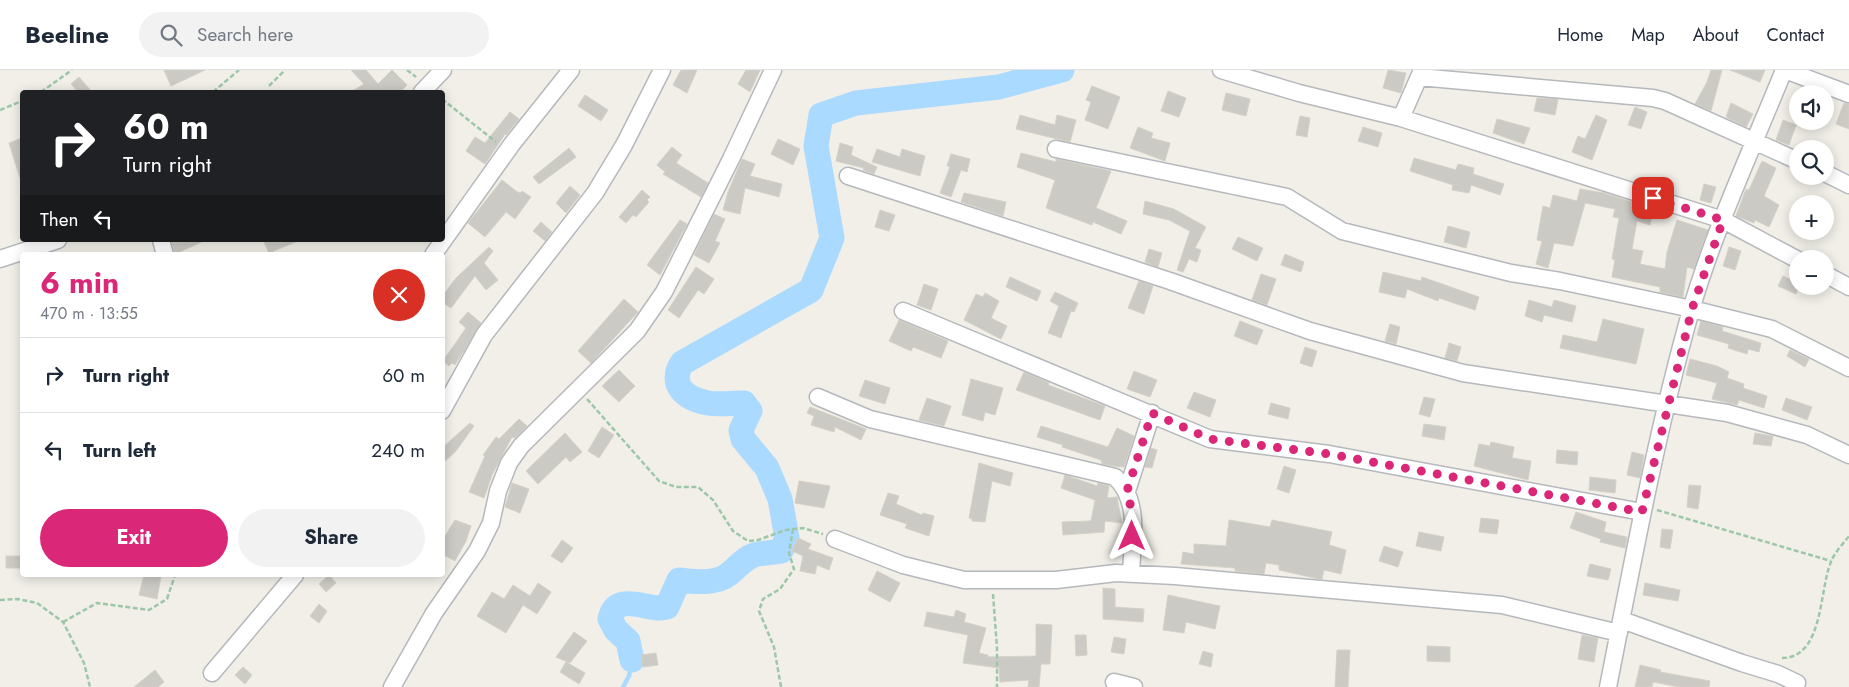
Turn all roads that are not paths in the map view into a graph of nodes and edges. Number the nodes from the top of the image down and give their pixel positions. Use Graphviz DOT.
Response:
graph roads {
  1 [pos="443,70"];
  2 [pos="570,70"];
  3 [pos="662,70"];
  4 [pos="773,70"];
  5 [pos="1221,70"];
  6 [pos="1784,70"];
  7 [pos="1420,73"];
  8 [pos="424,90"];
  9 [pos="1849,94"];
  10 [pos="1401,118"];
  11 [pos="1755,141"];
  12 [pos="1056,148"];
  13 [pos="1789,157"];
  14 [pos="848,176"];
  15 [pos="1834,177"];
  16 [pos="1849,184"];
  17 [pos="1723,220"];
  18 [pos="445,238"];
  19 [pos="52,242"];
  20 [pos="23,252"];
  21 [pos="20,253"];
  22 [pos="1789,255"];
  23 [pos="0,260"];
  24 [pos="1834,279"];
  25 [pos="1849,287"];
  26 [pos="1692,309"];
  27 [pos="903,310"];
  28 [pos="1849,368"];
  29 [pos="818,397"];
  30 [pos="445,405"];
  31 [pos="1668,405"];
  32 [pos="1152,413"];
  33 [pos="1849,455"];
  34 [pos="1127,491"];
  35 [pos="1642,512"];
  36 [pos="835,539"];
  37 [pos="1131,574"];
  38 [pos="293,577"];
  39 [pos="1620,626"];
  40 [pos="212,673"];
  41 [pos="1114,682"];
  42 [pos="1797,683"];
  43 [pos="392,687"];
  44 [pos="1134,687"];
  45 [pos="1608,687"];
  1 -- 8 [label="street"];
  2 -- 18 [label="street"];
  3 -- 30 [label="street"];
  4 -- 43 [label="street"];
  5 -- 10 [label="street"];
  6 -- 9 [label="street"];
  6 -- 11 [label="street"];
  7 -- 10 [label="street"];
  7 -- 11 [label="street"];
  10 -- 17 [label="street"];
  11 -- 13 [label="street"];
  11 -- 17 [label="street"];
  12 -- 26 [label="street"];
  14 -- 31 [label="street"];
  15 -- 16 [label="street"];
  17 -- 22 [label="street"];
  17 -- 26 [label="street"];
  19 -- 20 [label="street"];
  21 -- 23 [label="street"];
  24 -- 25 [label="street"];
  26 -- 28 [label="street"];
  26 -- 31 [label="street"];
  27 -- 32 [label="street"];
  29 -- 34 [label="street"];
  31 -- 33 [label="street"];
  31 -- 35 [label="street"];
  32 -- 34 [label="street"];
  32 -- 35 [label="street"];
  34 -- 37 [label="street"];
  35 -- 39 [label="street"];
  36 -- 37 [label="street"];
  37 -- 39 [label="street"];
  38 -- 40 [label="street"];
  39 -- 42 [label="street"];
  39 -- 45 [label="street"];
  41 -- 44 [label="street"];
}
